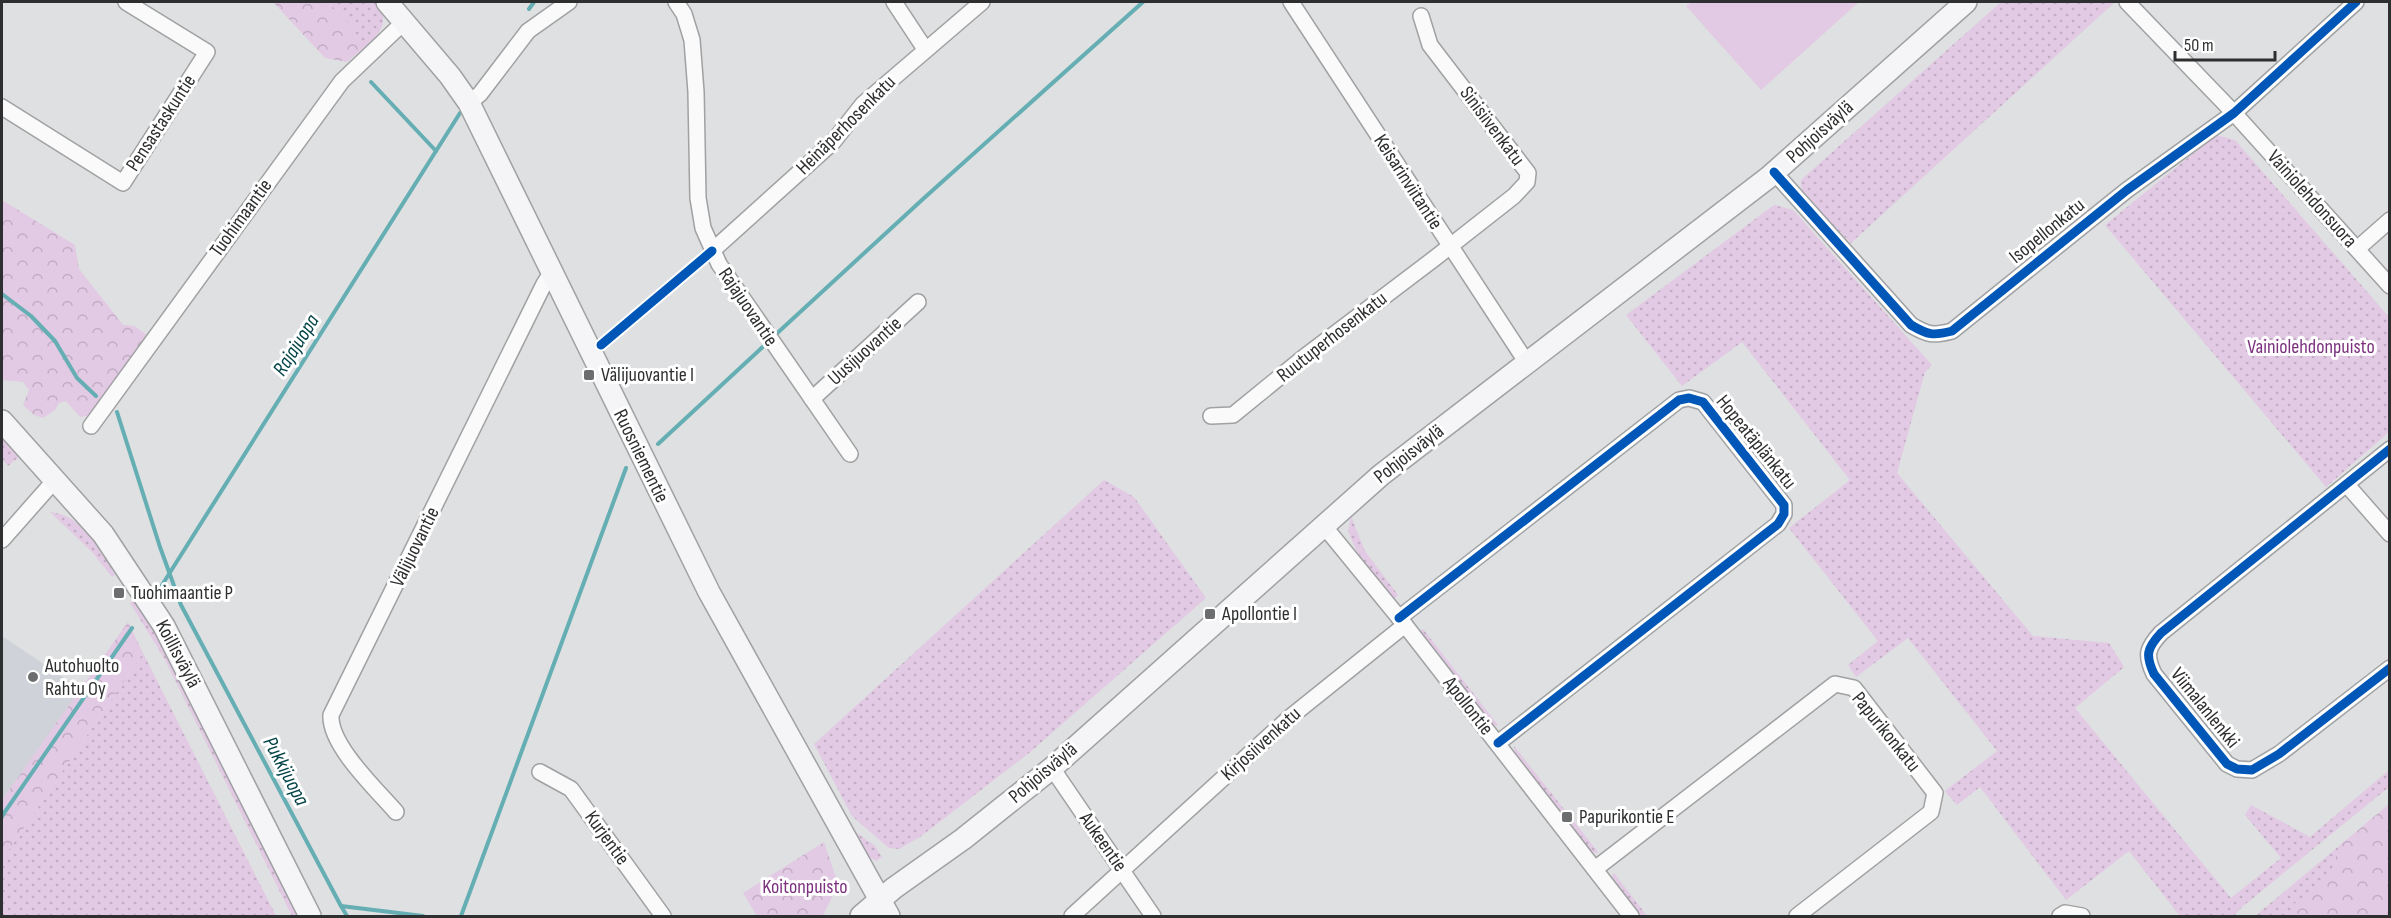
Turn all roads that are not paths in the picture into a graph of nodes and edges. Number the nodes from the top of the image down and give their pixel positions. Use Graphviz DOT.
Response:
graph roads {
  1 [pos="126,2"];
  2 [pos="387,2"];
  3 [pos="569,2"];
  4 [pos="676,2"];
  5 [pos="894,2"];
  6 [pos="982,2"];
  7 [pos="1291,2"];
  8 [pos="1966,2"];
  9 [pos="2127,2"];
  10 [pos="2356,2"];
  11 [pos="1421,16"];
  12 [pos="404,22"];
  13 [pos="925,49"];
  14 [pos="469,103"];
  15 [pos="2,107"];
  16 [pos="2234,113"];
  17 [pos="1774,172"];
  18 [pos="2390,220"];
  19 [pos="1450,246"];
  20 [pos="2357,249"];
  21 [pos="712,251"];
  22 [pos="552,272"];
  23 [pos="2390,286"];
  24 [pos="918,302"];
  25 [pos="1527,363"];
  26 [pos="812,399"];
  27 [pos="1211,416"];
  28 [pos="2,421"];
  29 [pos="91,426"];
  30 [pos="2390,449"];
  31 [pos="850,454"];
  32 [pos="55,480"];
  33 [pos="2347,485"];
  34 [pos="1324,526"];
  35 [pos="2390,534"];
  36 [pos="2,540"];
  37 [pos="1402,621"];
  38 [pos="2390,668"];
  39 [pos="1498,743"];
  40 [pos="1052,768"];
  41 [pos="540,772"];
  42 [pos="396,812"];
  43 [pos="1595,869"];
  44 [pos="1123,872"];
  45 [pos="885,908"];
  46 [pos="310,916"];
  47 [pos="663,916"];
  48 [pos="861,916"];
  49 [pos="1072,916"];
  50 [pos="1153,916"];
  51 [pos="1632,916"];
  52 [pos="1797,916"];
  53 [pos="2060,916"];
  54 [pos="2082,916"];
  1 -- 15 [label="street, Pensastaskuntie"];
  2 -- 12 [label="main road, Ruosniementie"];
  3 -- 14 [label="street"];
  4 -- 21 [label="street, Rajajuovantie"];
  5 -- 13 [label="street"];
  6 -- 13 [label="street, Heinäperhosenkatu"];
  7 -- 19 [label="street, Keisarinviitantie"];
  8 -- 17 [label="main road, Pohjoisväylä"];
  9 -- 16 [label="street, Vainiolehdonsuora"];
  10 -- 16 [label="street, Isopellonkatu"];
  11 -- 19 [label="street, Sinisiivenkatu"];
  12 -- 14 [label="main road, Ruosniementie"];
  12 -- 29 [label="street, Tuohimaantie"];
  13 -- 21 [label="street, Heinäperhosenkatu"];
  14 -- 22 [label="main road, Ruosniementie"];
  16 -- 17 [label="street, Isopellonkatu"];
  16 -- 20 [label="street, Vainiolehdonsuora"];
  17 -- 25 [label="main road, Pohjoisväylä"];
  18 -- 20 [label="street"];
  19 -- 25 [label="street, Keisarinviitantie"];
  19 -- 27 [label="street, Ruutuperhosenkatu"];
  20 -- 23 [label="street, Vainiolehdonsuora"];
  21 -- 26 [label="street, Rajajuovantie"];
  22 -- 42 [label="street, Välijuovantie"];
  22 -- 45 [label="main road, Ruosniementie"];
  24 -- 26 [label="street, Uusijuovantie"];
  25 -- 34 [label="main road, Pohjoisväylä"];
  26 -- 31 [label="street, Rajajuovantie"];
  28 -- 32 [label="main road, Koillisväylä"];
  30 -- 33 [label="street, Viimalanlenkki"];
  32 -- 36 [label="street"];
  32 -- 46 [label="main road, Koillisväylä"];
  33 -- 35 [label="street"];
  33 -- 38 [label="street, Viimalanlenkki"];
  34 -- 37 [label="street, Apollontie"];
  34 -- 40 [label="main road, Pohjoisväylä"];
  37 -- 39 [label="street, Apollontie"];
  37 -- 39 [label="street, Hopeatäplänkatu"];
  37 -- 44 [label="street, Kirjosiivenkatu"];
  39 -- 43 [label="street, Apollontie"];
  40 -- 44 [label="street, Aukeentie"];
  40 -- 45 [label="main road, Pohjoisväylä"];
  41 -- 47 [label="street, Kurjentie"];
  43 -- 51 [label="street, Apollontie"];
  43 -- 52 [label="street, Papurikonkatu"];
  44 -- 49 [label="street, Kirjosiivenkatu"];
  44 -- 50 [label="street, Aukeentie"];
  45 -- 48 [label="main road, Pohjoisväylä"];
  53 -- 54 [label="street"];
}
